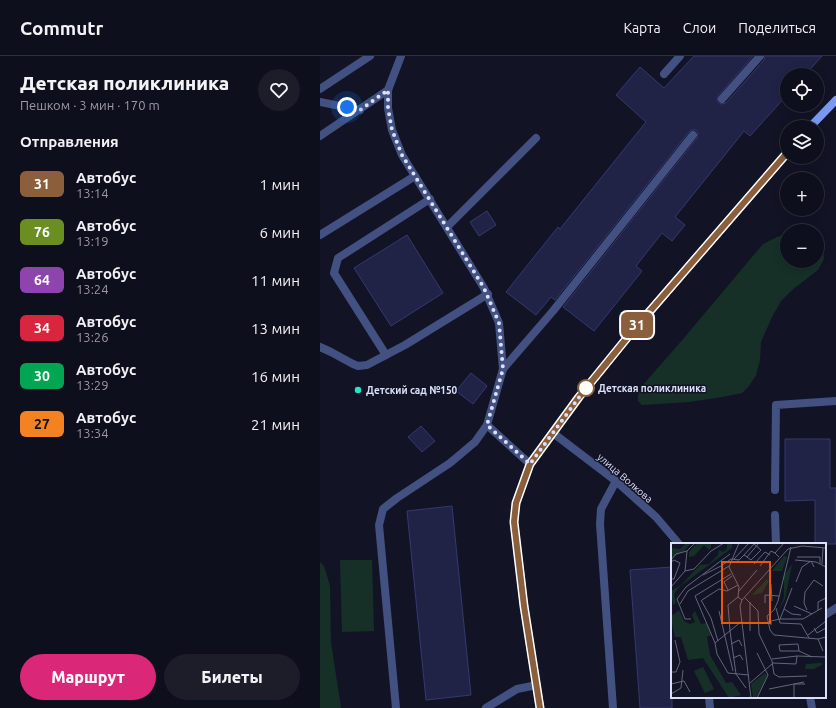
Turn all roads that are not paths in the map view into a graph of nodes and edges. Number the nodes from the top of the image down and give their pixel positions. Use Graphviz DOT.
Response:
graph roads {
  1 [pos="370,56"];
  2 [pos="401,56"];
  3 [pos="680,56"];
  4 [pos="760,56"];
  5 [pos="664,74"];
  6 [pos="320,90"];
  7 [pos="388,90"];
  8 [pos="722,99"];
  9 [pos="836,100"];
  10 [pos="320,102"];
  11 [pos="360,110"];
  12 [pos="817,120"];
  13 [pos="692,135"];
  14 [pos="320,136"];
  15 [pos="536,138"];
  16 [pos="780,161"];
  17 [pos="415,176"];
  18 [pos="430,199"];
  19 [pos="448,227"];
  20 [pos="320,235"];
  21 [pos="488,294"];
  22 [pos="320,347"];
  23 [pos="386,355"];
  24 [pos="503,369"];
  25 [pos="836,401"];
  26 [pos="487,425"];
  27 [pos="553,433"];
  28 [pos="530,464"];
  29 [pos="616,481"];
  30 [pos="776,490"];
  31 [pos="775,515"];
  32 [pos="678,543"];
  33 [pos="776,543"];
  34 [pos="836,608"];
  35 [pos="826,614"];
  36 [pos="537,685"];
  37 [pos="709,698"];
  38 [pos="810,698"];
  39 [pos="396,708"];
  40 [pos="486,708"];
  41 [pos="540,708"];
  42 [pos="613,708"];
  43 [pos="710,708"];
  44 [pos="812,708"];
  1 -- 6 [label="street"];
  2 -- 7 [label="street"];
  3 -- 5 [label="street"];
  4 -- 8 [label="street"];
  7 -- 11 [label="street"];
  7 -- 17 [label="street"];
  9 -- 12 [label="main road"];
  10 -- 11 [label="street"];
  11 -- 14 [label="street"];
  13 -- 24 [label="street"];
  15 -- 19 [label="street"];
  16 -- 27 [label="main road"];
  17 -- 18 [label="street"];
  17 -- 20 [label="street"];
  18 -- 19 [label="street"];
  18 -- 23 [label="street"];
  19 -- 21 [label="street"];
  21 -- 23 [label="street"];
  21 -- 24 [label="street"];
  22 -- 23 [label="street"];
  24 -- 26 [label="street"];
  25 -- 30 [label="street"];
  26 -- 28 [label="street"];
  26 -- 39 [label="street"];
  27 -- 28 [label="main road"];
  27 -- 29 [label="street, улица Волкова"];
  28 -- 36 [label="main road"];
  29 -- 32 [label="street, улица Волкова"];
  29 -- 42 [label="street"];
  31 -- 33 [label="street"];
  34 -- 35 [label="street"];
  36 -- 40 [label="street"];
  36 -- 41 [label="main road"];
  37 -- 43 [label="street"];
  38 -- 44 [label="street"];
}
